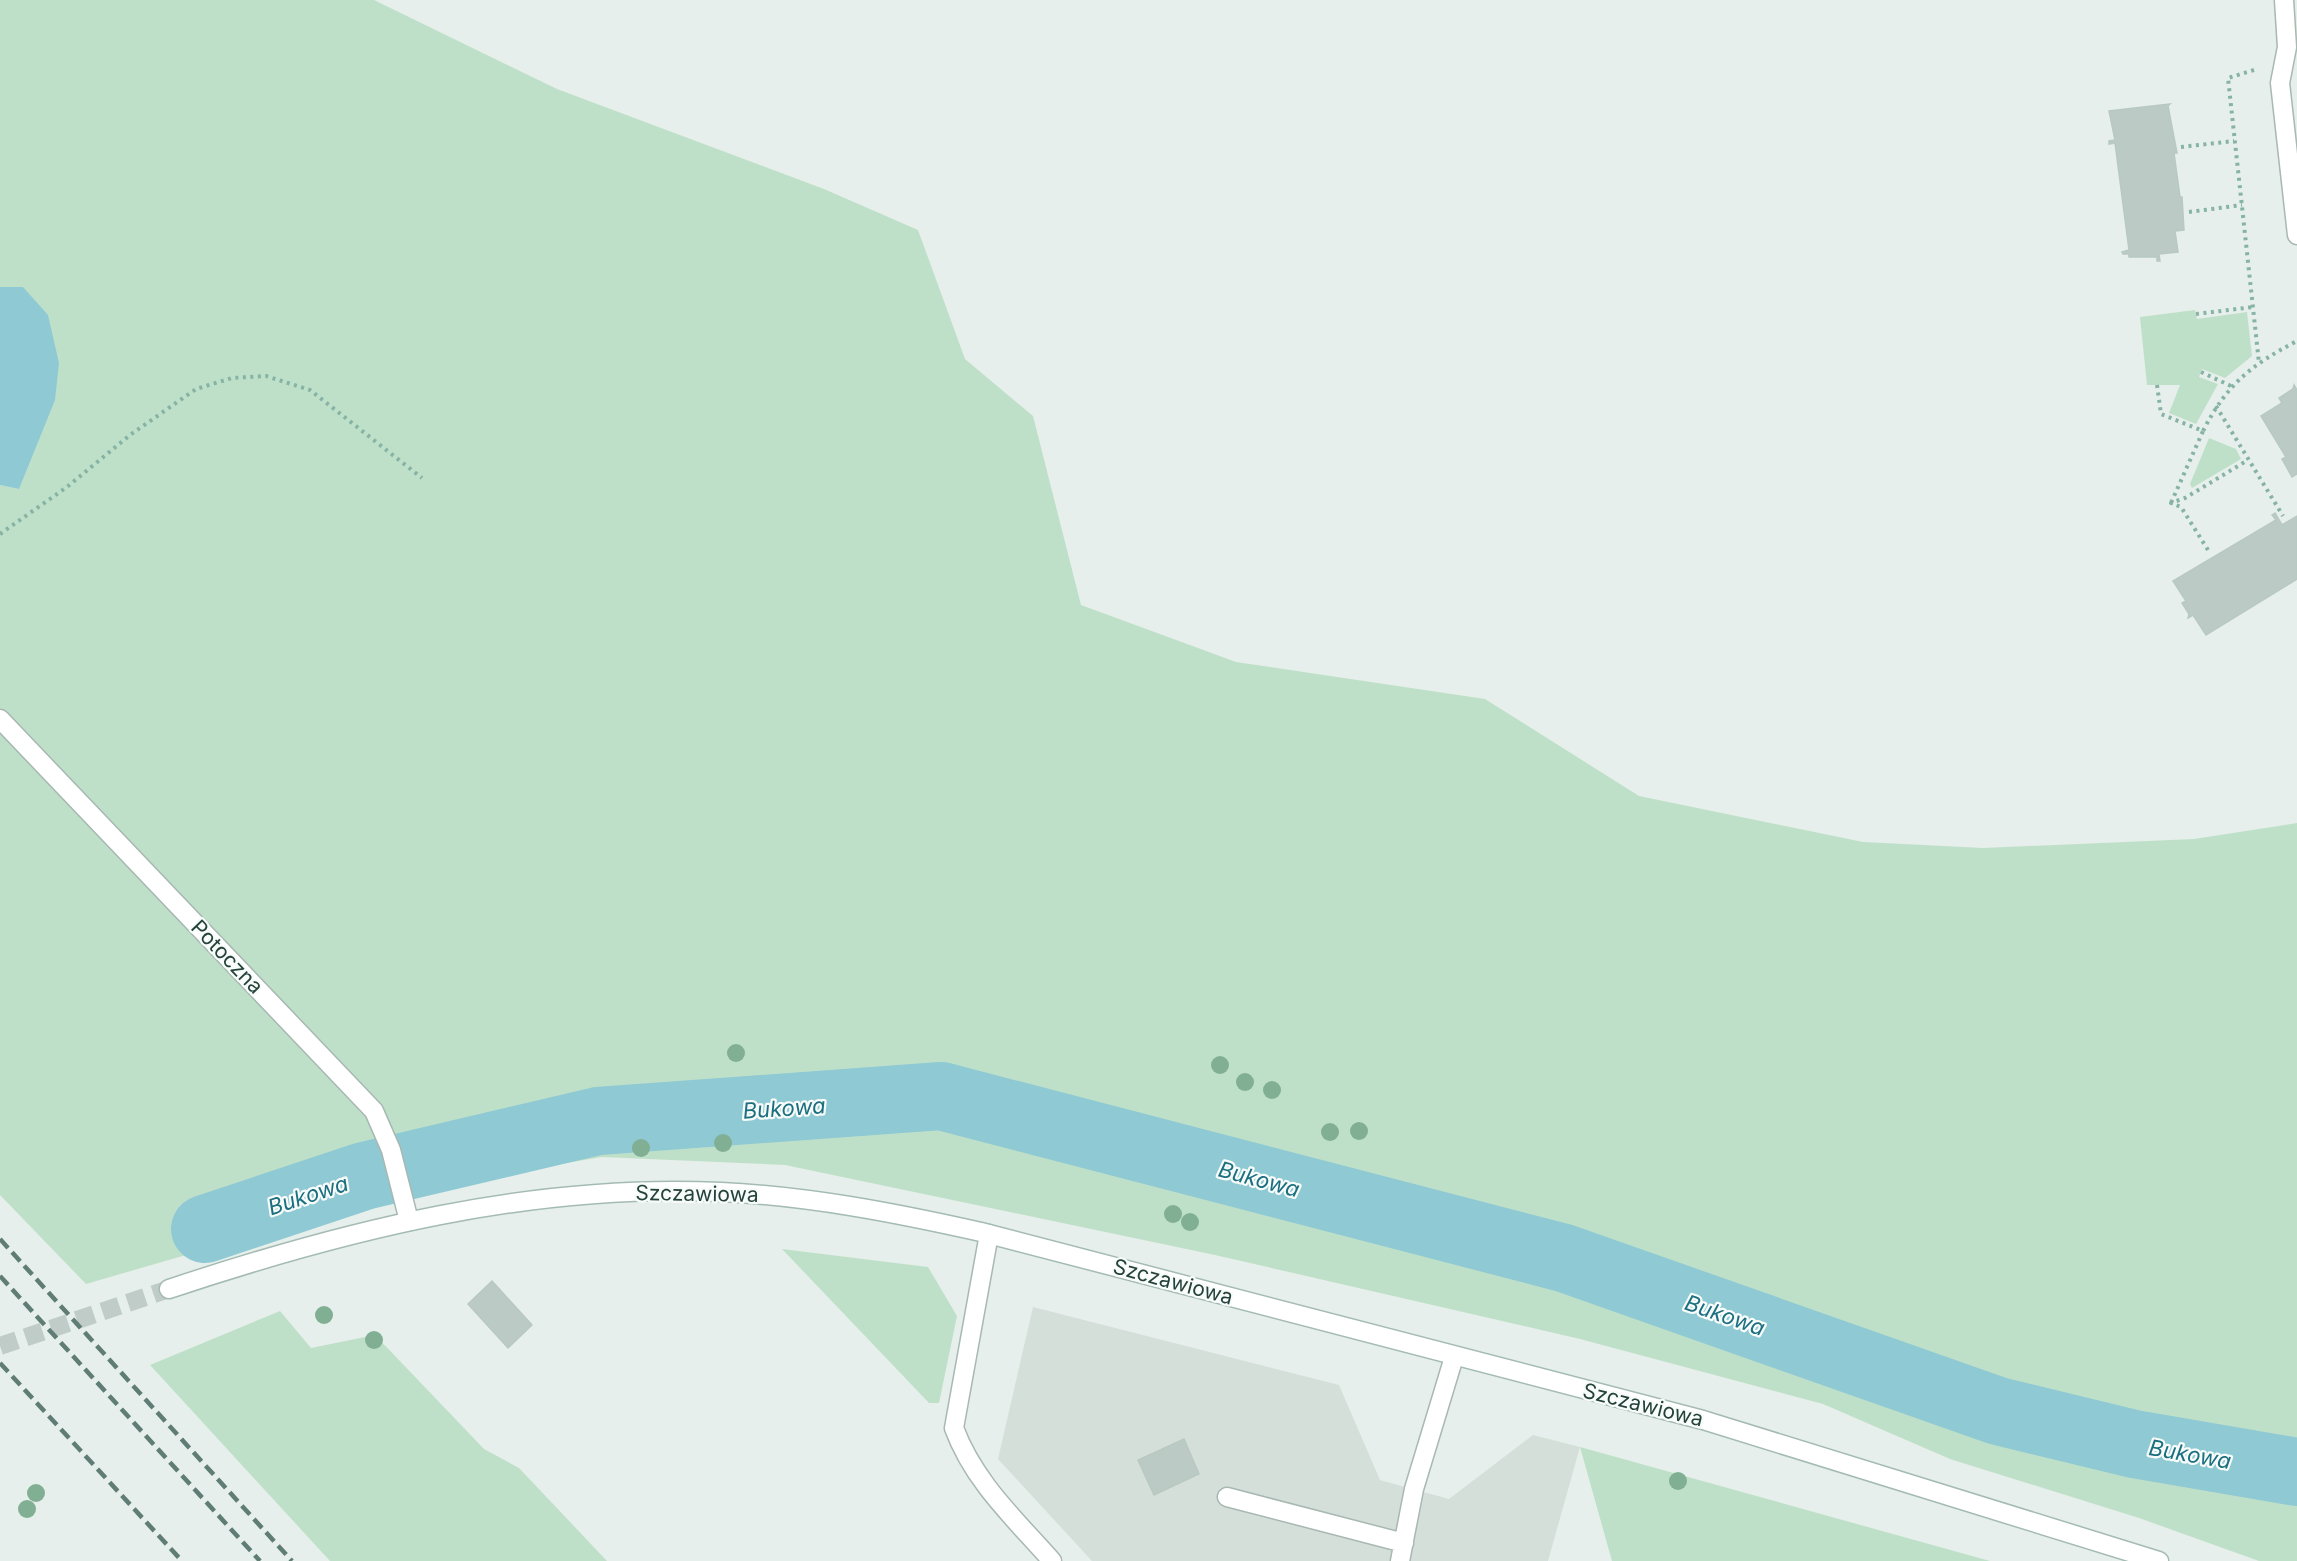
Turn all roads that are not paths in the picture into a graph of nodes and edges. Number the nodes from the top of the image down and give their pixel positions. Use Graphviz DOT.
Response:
graph roads {
  1 [pos="2284,0"];
  2 [pos="2297,235"];
  3 [pos="0,719"];
  4 [pos="409,1221"];
  5 [pos="989,1234"];
  6 [pos="169,1289"];
  7 [pos="1454,1357"];
  8 [pos="1227,1497"];
  9 [pos="1404,1543"];
  10 [pos="1052,1561"];
  11 [pos="1400,1561"];
  12 [pos="2159,1561"];
  1 -- 2 [label="street"];
  3 -- 4 [label="street, Potoczna"];
  4 -- 5 [label="street, Szczawiowa"];
  4 -- 6 [label="street, Szczawiowa"];
  5 -- 7 [label="street, Szczawiowa"];
  5 -- 10 [label="street"];
  7 -- 9 [label="street"];
  7 -- 12 [label="street, Szczawiowa"];
  8 -- 9 [label="street"];
  9 -- 11 [label="street"];
}
